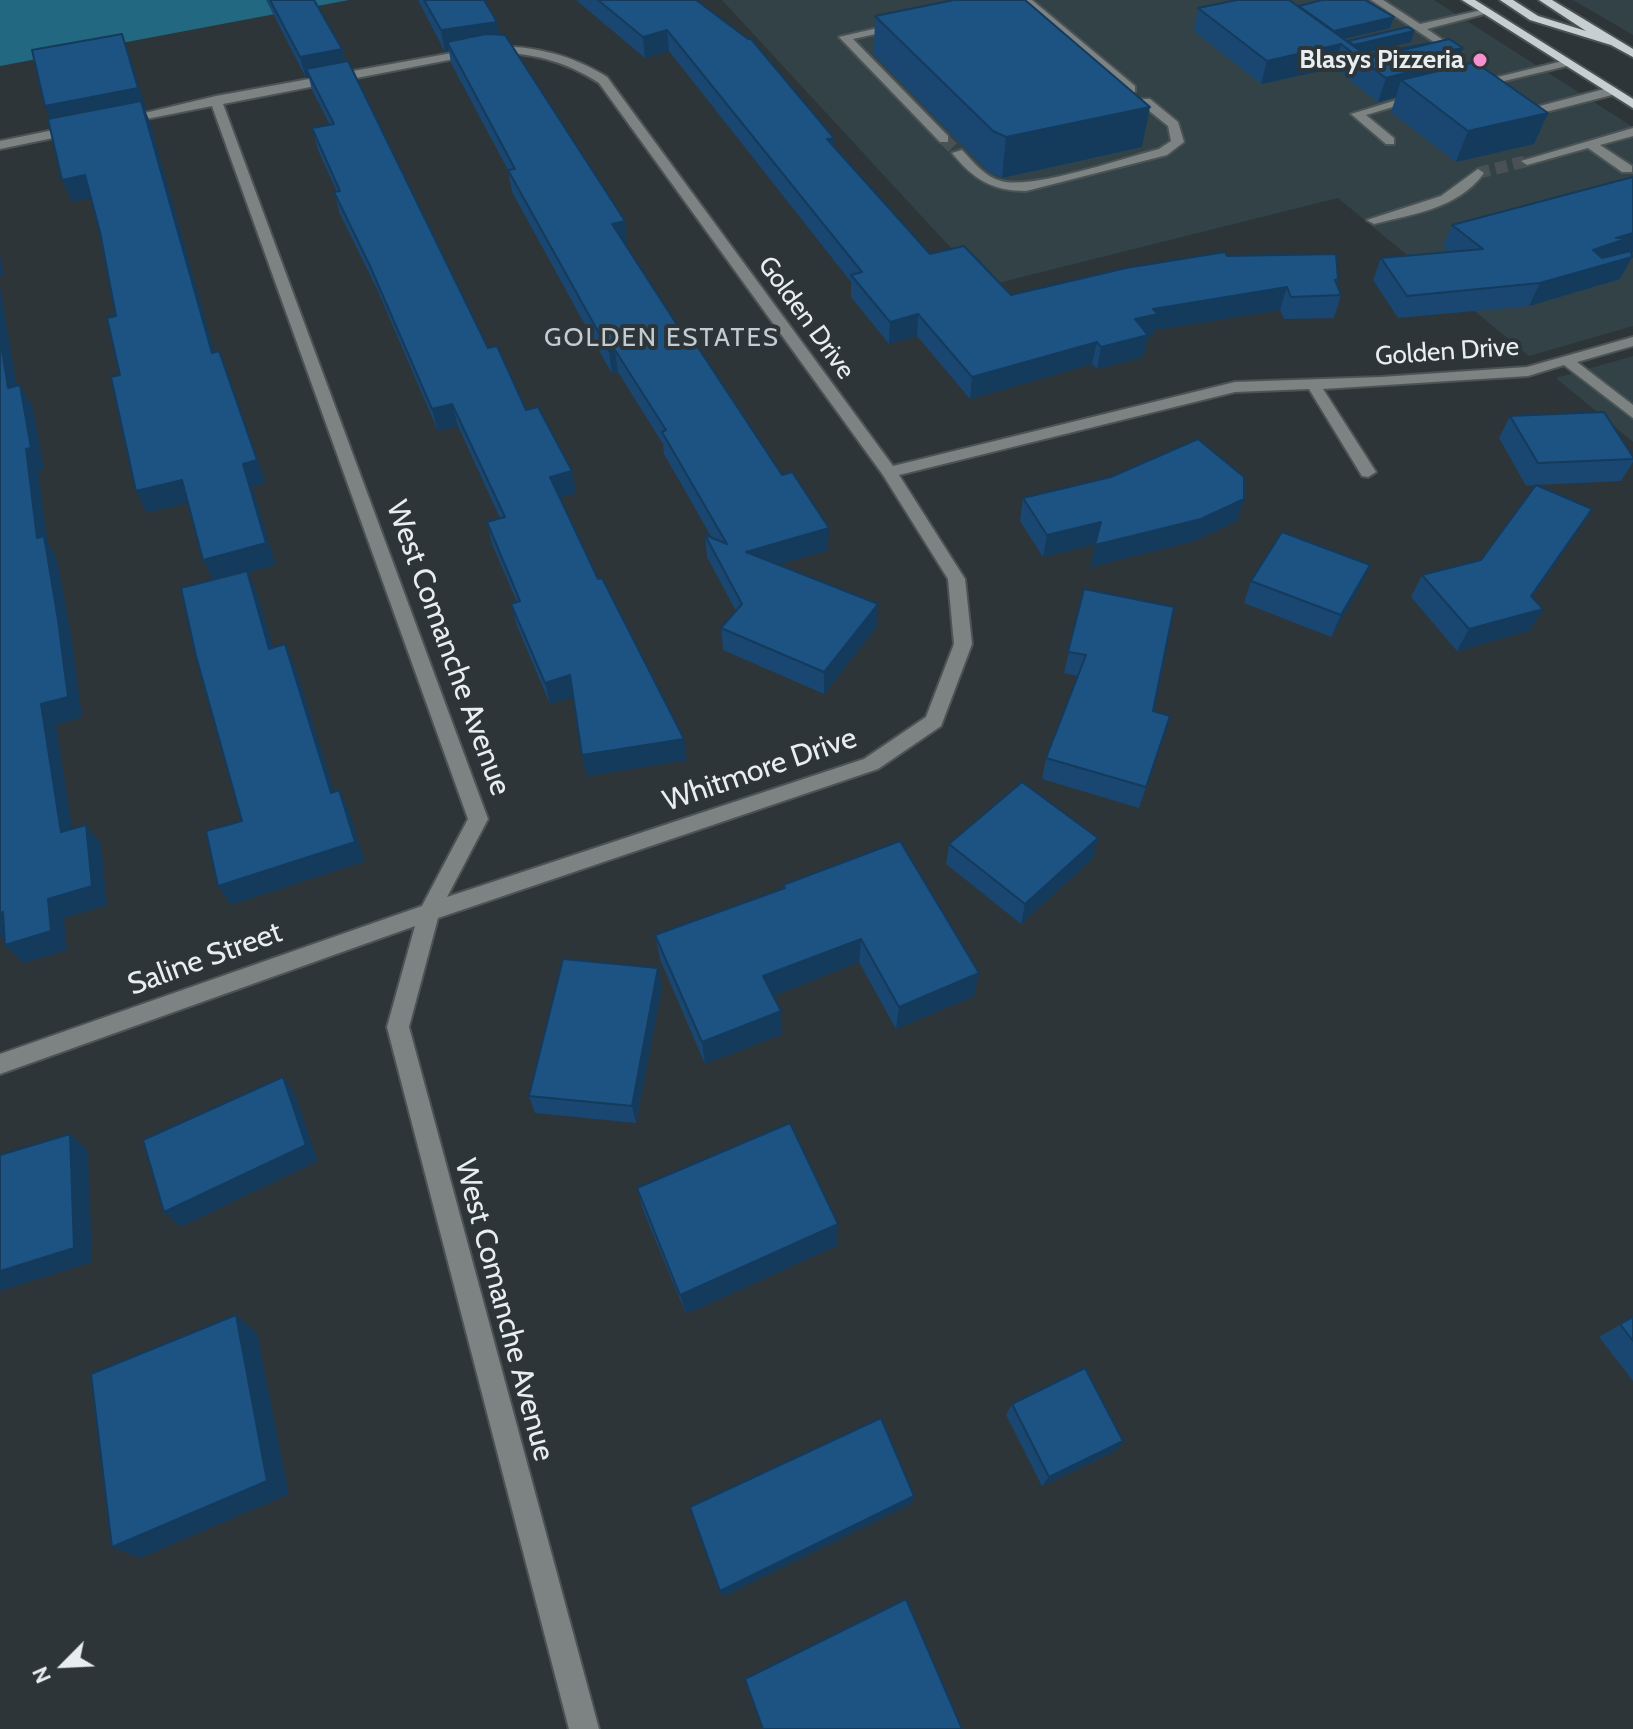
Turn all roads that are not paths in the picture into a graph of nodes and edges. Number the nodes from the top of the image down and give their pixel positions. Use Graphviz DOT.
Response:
graph roads {
  1 [pos="1025,0"];
  2 [pos="1376,0"];
  3 [pos="1467,0"];
  4 [pos="1505,0"];
  5 [pos="1544,0"];
  6 [pos="1009,3"];
  7 [pos="1486,12"];
  8 [pos="905,25"];
  9 [pos="1418,28"];
  10 [pos="1403,32"];
  11 [pos="1439,42"];
  12 [pos="1615,43"];
  13 [pos="1424,46"];
  14 [pos="1633,54"];
  15 [pos="1440,57"];
  16 [pos="1567,63"];
  17 [pos="1461,87"];
  18 [pos="1131,89"];
  19 [pos="1501,89"];
  20 [pos="1612,91"];
  21 [pos="1432,93"];
  22 [pos="216,100"];
  23 [pos="1146,102"];
  24 [pos="1633,104"];
  25 [pos="108,123"];
  26 [pos="93,126"];
  27 [pos="1633,132"];
  28 [pos="944,139"];
  29 [pos="1390,141"];
  30 [pos="1589,143"];
  31 [pos="0,145"];
  32 [pos="958,153"];
  33 [pos="1527,161"];
  34 [pos="1627,169"];
  35 [pos="1478,173"];
  36 [pos="1374,220"];
  37 [pos="1633,341"];
  38 [pos="1566,360"];
  39 [pos="1313,384"];
  40 [pos="1633,413"];
  41 [pos="889,472"];
  42 [pos="1368,472"];
  43 [pos="429,912"];
  44 [pos="0,1064"];
  45 [pos="584,1729"];
  1 -- 6 [label="street"];
  1 -- 18 [label="street"];
  2 -- 9 [label="street"];
  3 -- 7 [label="main road"];
  4 -- 12 [label="main road"];
  5 -- 12 [label="main road"];
  7 -- 9 [label="street"];
  7 -- 16 [label="main road"];
  8 -- 28 [label="street"];
  9 -- 10 [label="street"];
  9 -- 11 [label="street"];
  11 -- 13 [label="street"];
  11 -- 15 [label="street"];
  12 -- 14 [label="main road"];
  16 -- 19 [label="street"];
  16 -- 20 [label="main road"];
  17 -- 19 [label="street"];
  19 -- 20 [label="street"];
  20 -- 24 [label="main road"];
  21 -- 29 [label="street"];
  22 -- 25 [label="street, Golden Drive"];
  22 -- 41 [label="street, Golden Drive"];
  22 -- 43 [label="street, West Comanche Avenue"];
  23 -- 32 [label="street"];
  26 -- 31 [label="street"];
  27 -- 30 [label="street"];
  30 -- 33 [label="street"];
  30 -- 34 [label="street"];
  35 -- 36 [label="street"];
  37 -- 38 [label="street, Golden Drive"];
  38 -- 39 [label="street, Golden Drive"];
  38 -- 40 [label="street"];
  39 -- 41 [label="street, Golden Drive"];
  39 -- 42 [label="street"];
  41 -- 43 [label="street, Whitmore Drive"];
  43 -- 44 [label="street, Saline Street"];
  43 -- 45 [label="street, West Comanche Avenue"];
}
